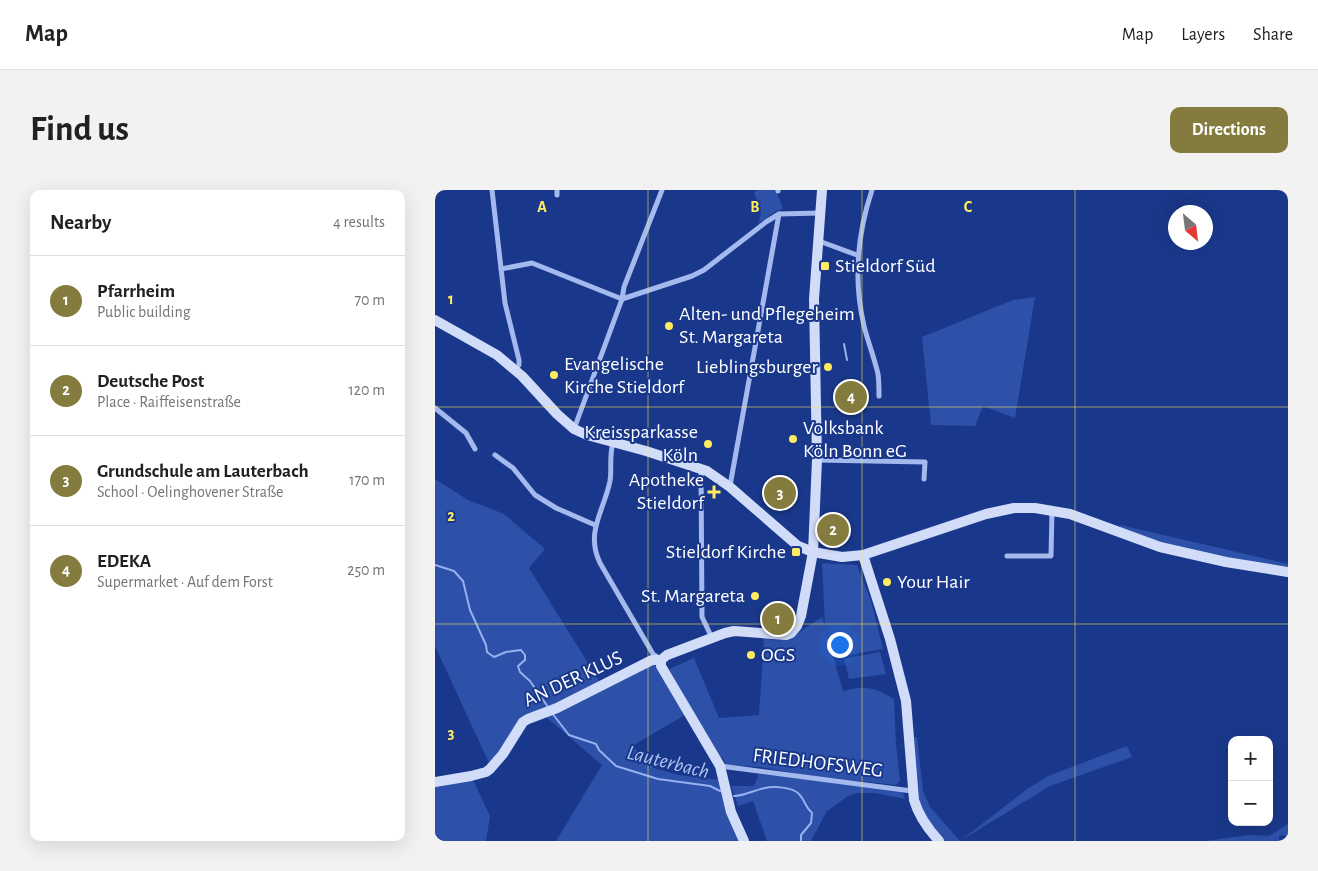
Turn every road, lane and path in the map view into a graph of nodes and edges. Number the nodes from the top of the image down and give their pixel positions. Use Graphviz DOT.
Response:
graph roads {
  1 [pos="492,190"];
  2 [pos="662,190"];
  3 [pos="822,190"];
  4 [pos="872,190"];
  5 [pos="821,213"];
  6 [pos="779,214"];
  7 [pos="819,241"];
  8 [pos="857,255"];
  9 [pos="501,269"];
  10 [pos="621,299"];
  11 [pos="435,320"];
  12 [pos="515,370"];
  13 [pos="879,396"];
  14 [pos="435,408"];
  15 [pos="574,429"];
  16 [pos="613,442"];
  17 [pos="475,449"];
  18 [pos="495,455"];
  19 [pos="817,460"];
  20 [pos="701,468"];
  21 [pos="925,479"];
  22 [pos="730,487"];
  23 [pos="1052,510"];
  24 [pos="595,525"];
  25 [pos="813,552"];
  26 [pos="863,555"];
  27 [pos="1007,556"];
  28 [pos="1288,572"];
  29 [pos="713,639"];
  30 [pos="661,660"];
  31 [pos="720,766"];
  32 [pos="435,782"];
  33 [pos="912,790"];
  34 [pos="743,841"];
  35 [pos="939,841"];
  1 -- 9 [label="street"];
  2 -- 10 [label="street"];
  3 -- 5 [label="main road"];
  4 -- 8 [label="street"];
  5 -- 6 [label="street"];
  5 -- 7 [label="main road"];
  6 -- 10 [label="street"];
  6 -- 22 [label="street"];
  7 -- 8 [label="street"];
  7 -- 19 [label="main road"];
  8 -- 13 [label="street"];
  9 -- 10 [label="street"];
  9 -- 12 [label="street"];
  10 -- 15 [label="street"];
  11 -- 12 [label="main road"];
  12 -- 15 [label="main road"];
  14 -- 17 [label="street"];
  15 -- 16 [label="main road"];
  16 -- 20 [label="main road"];
  16 -- 24 [label="street"];
  18 -- 24 [label="street"];
  19 -- 21 [label="street"];
  19 -- 25 [label="main road"];
  20 -- 22 [label="main road"];
  20 -- 29 [label="street"];
  22 -- 25 [label="main road"];
  23 -- 26 [label="main road"];
  23 -- 27 [label="street"];
  23 -- 28 [label="main road"];
  24 -- 30 [label="street"];
  25 -- 26 [label="main road"];
  25 -- 29 [label="main road, AN DER KLUS"];
  26 -- 33 [label="main road"];
  29 -- 30 [label="main road, AN DER KLUS"];
  30 -- 31 [label="main road"];
  30 -- 32 [label="main road, AN DER KLUS"];
  31 -- 33 [label="street, FRIEDHOFSWEG"];
  31 -- 34 [label="main road"];
  33 -- 35 [label="main road"];
}
